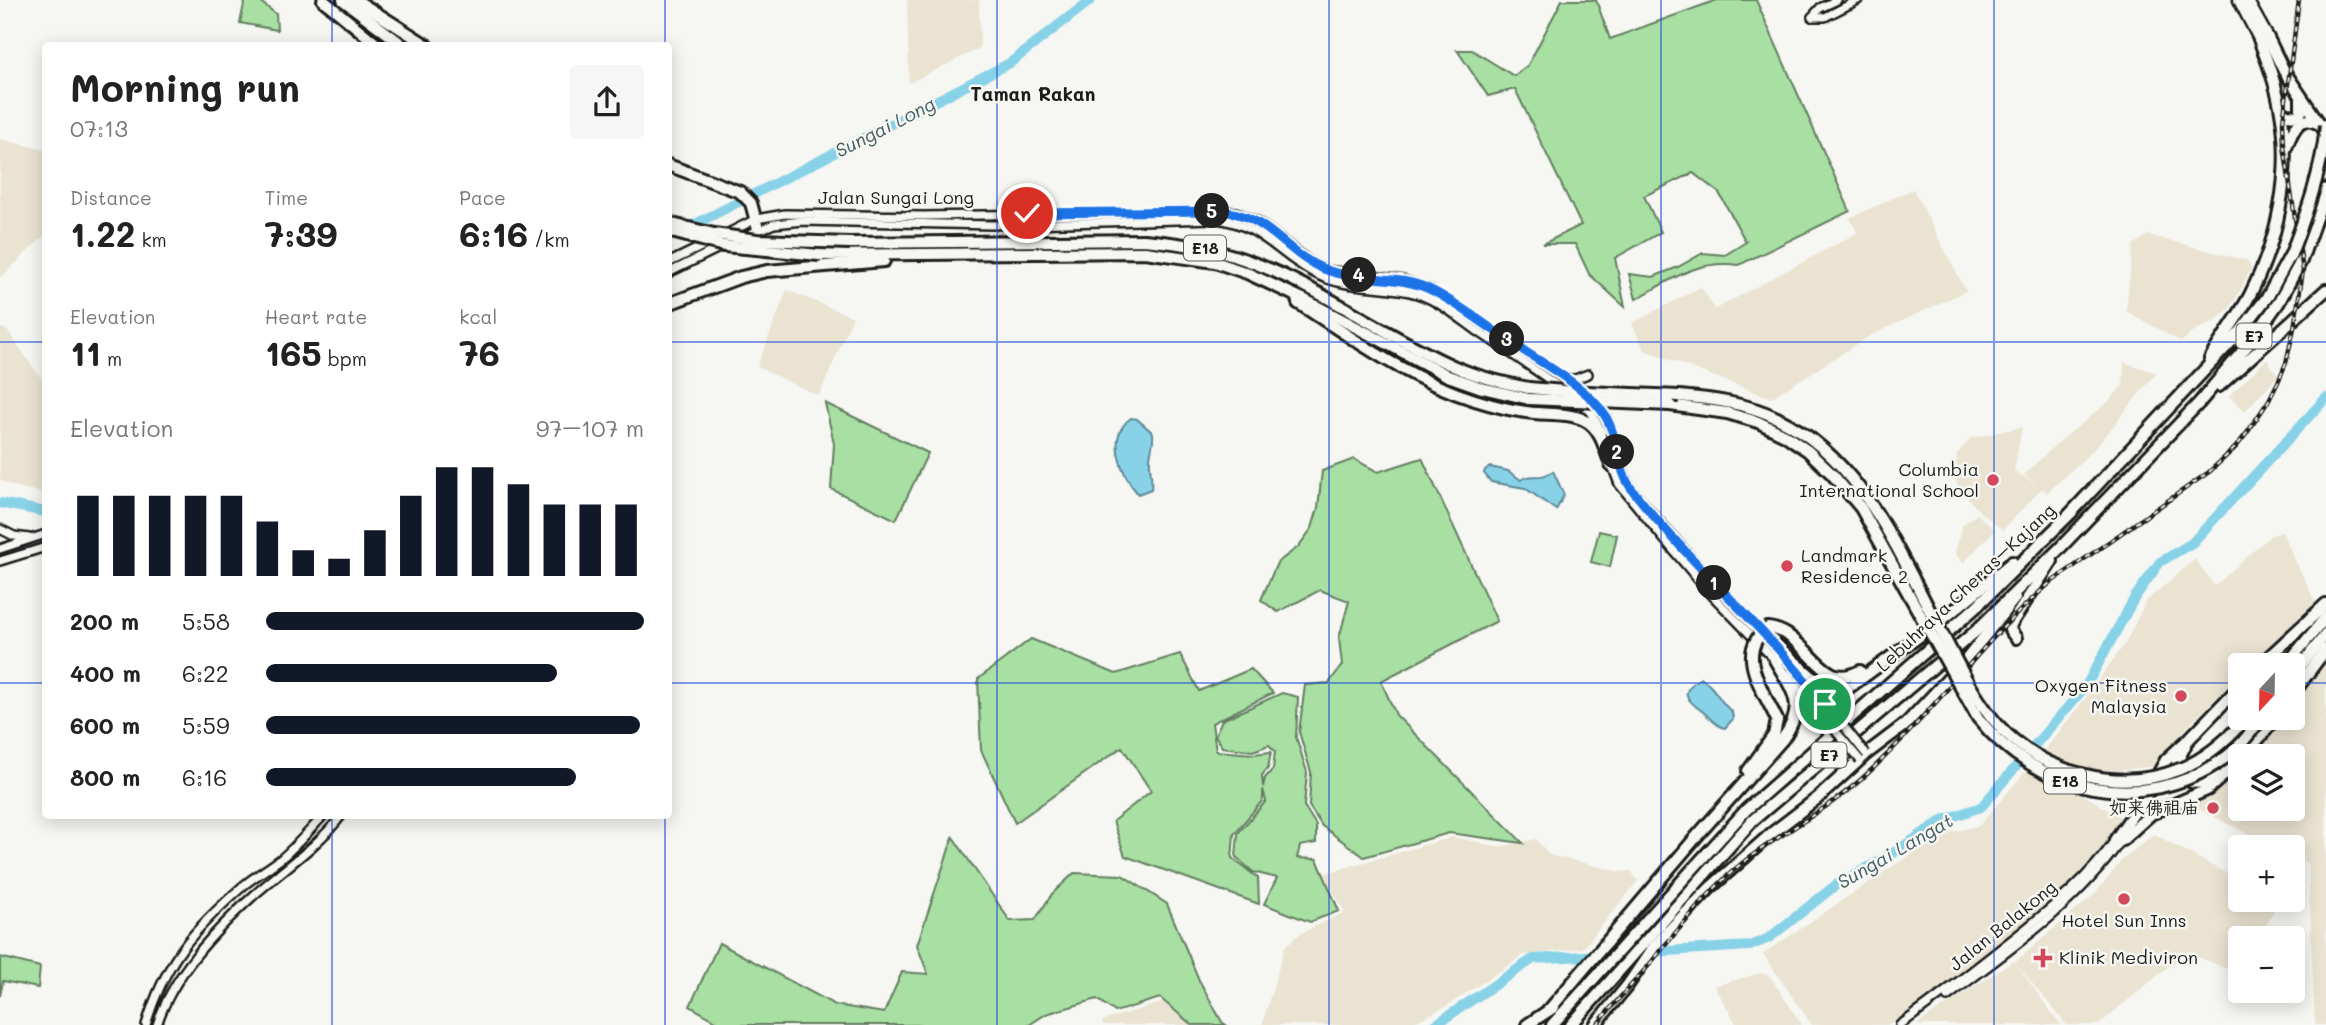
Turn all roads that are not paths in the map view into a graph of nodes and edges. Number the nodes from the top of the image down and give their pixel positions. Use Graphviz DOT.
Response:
graph roads {
  1 [pos="323,0"];
  2 [pos="333,0"];
  3 [pos="343,0"];
  4 [pos="356,0"];
  5 [pos="1837,0"];
  6 [pos="1858,0"];
  7 [pos="2239,0"];
  8 [pos="2247,0"];
  9 [pos="2263,38"];
  10 [pos="374,42"];
  11 [pos="388,42"];
  12 [pos="399,42"];
  13 [pos="422,42"];
  14 [pos="2301,98"];
  15 [pos="2281,111"];
  16 [pos="2324,128"];
  17 [pos="2285,150"];
  18 [pos="672,166"];
  19 [pos="2326,189"];
  20 [pos="672,224"];
  21 [pos="757,224"];
  22 [pos="672,233"];
  23 [pos="921,254"];
  24 [pos="2296,258"];
  25 [pos="672,261"];
  26 [pos="672,271"];
  27 [pos="1247,273"];
  28 [pos="2326,290"];
  29 [pos="672,303"];
  30 [pos="2203,371"];
  31 [pos="1564,379"];
  32 [pos="1529,393"];
  33 [pos="1586,393"];
  34 [pos="2199,403"];
  35 [pos="1611,465"];
  36 [pos="2104,478"];
  37 [pos="0,529"];
  38 [pos="42,535"];
  39 [pos="35,538"];
  40 [pos="0,539"];
  41 [pos="2,548"];
  42 [pos="42,548"];
  43 [pos="2060,548"];
  44 [pos="4,560"];
  45 [pos="2026,581"];
  46 [pos="2326,604"];
  47 [pos="1926,615"];
  48 [pos="2326,617"];
  49 [pos="2326,634"];
  50 [pos="1767,637"];
  51 [pos="2016,638"];
  52 [pos="1908,645"];
  53 [pos="2326,649"];
  54 [pos="2273,653"];
  55 [pos="2296,653"];
  56 [pos="1775,660"];
  57 [pos="2305,661"];
  58 [pos="2305,677"];
  59 [pos="1856,681"];
  60 [pos="2228,698"];
  61 [pos="1824,710"];
  62 [pos="1907,723"];
  63 [pos="2234,730"];
  64 [pos="2253,730"];
  65 [pos="2266,730"];
  66 [pos="2190,738"];
  67 [pos="2254,744"];
  68 [pos="1863,757"];
  69 [pos="2228,769"];
  70 [pos="2228,772"];
  71 [pos="1742,784"];
  72 [pos="1819,797"];
  73 [pos="320,819"];
  74 [pos="338,819"];
  75 [pos="2118,841"];
  76 [pos="1653,941"];
  77 [pos="2008,946"];
  78 [pos="1618,984"];
  79 [pos="1583,989"];
  80 [pos="1549,1010"];
  81 [pos="146,1025"];
  82 [pos="157,1025"];
  83 [pos="1527,1025"];
  84 [pos="1552,1025"];
  85 [pos="1571,1025"];
  86 [pos="1576,1025"];
  87 [pos="1595,1025"];
  88 [pos="1900,1025"];
  89 [pos="1908,1025"];
  1 -- 10 [label="highway"];
  2 -- 11 [label="highway"];
  3 -- 12 [label="highway"];
  4 -- 13 [label="highway"];
  5 -- 6 [label="street"];
  7 -- 9 [label="main road"];
  8 -- 9 [label="main road"];
  9 -- 14 [label="highway"];
  9 -- 15 [label="highway"];
  14 -- 15 [label="highway"];
  14 -- 16 [label="highway"];
  15 -- 17 [label="highway"];
  16 -- 17 [label="highway"];
  16 -- 24 [label="highway, Lebuhraya Cheras–Kajang / E7, bridge"];
  17 -- 30 [label="highway"];
  18 -- 21 [label="highway"];
  19 -- 24 [label="highway, Lebuhraya Cheras–Kajang / E7"];
  20 -- 32 [label="highway, E18, bridge"];
  21 -- 25 [label="street, Jalan Sungai Long"];
  21 -- 26 [label="street, Jalan Sungai Long"];
  21 -- 31 [label="street, Jalan Sungai Long"];
  21 -- 35 [label="street, Jalan Sungai Long"];
  22 -- 23 [label="highway, E18, bridge"];
  23 -- 27 [label="highway, E18"];
  23 -- 29 [label="highway"];
  24 -- 30 [label="highway, Lebuhraya Cheras–Kajang / E7"];
  24 -- 34 [label="highway, Lebuhraya Cheras–Kajang / E7"];
  27 -- 32 [label="highway, E18"];
  27 -- 35 [label="highway"];
  28 -- 34 [label="highway"];
  30 -- 36 [label="highway, Lebuhraya Cheras–Kajang / E7"];
  31 -- 33 [label="street, Jalan Sungai Long"];
  31 -- 33 [label="street"];
  32 -- 47 [label="highway, E18, bridge"];
  32 -- 47 [label="highway, E18, bridge"];
  33 -- 50 [label="street, Jalan Sungai Long"];
  34 -- 43 [label="highway, Lebuhraya Cheras–Kajang / E7"];
  35 -- 56 [label="street, Jalan Sungai Long"];
  36 -- 52 [label="highway"];
  36 -- 79 [label="highway, Lebuhraya Cheras–Kajang / E7"];
  37 -- 39 [label="street"];
  38 -- 39 [label="street"];
  39 -- 41 [label="street"];
  40 -- 41 [label="street"];
  41 -- 44 [label="street"];
  42 -- 44 [label="street"];
  43 -- 45 [label="highway, Lebuhraya Cheras–Kajang / E7"];
  43 -- 51 [label="highway"];
  45 -- 62 [label="highway"];
  45 -- 76 [label="highway, Lebuhraya Cheras–Kajang / E7"];
  46 -- 54 [label="highway"];
  47 -- 63 [label="highway, E18, bridge"];
  47 -- 64 [label="highway, E18, bridge"];
  48 -- 55 [label="highway"];
  49 -- 57 [label="highway"];
  50 -- 59 [label="highway"];
  50 -- 61 [label="street, Jalan Sungai Long"];
  52 -- 59 [label="highway"];
  52 -- 71 [label="highway, bridge"];
  53 -- 58 [label="highway"];
  56 -- 61 [label="street, Jalan Sungai Long"];
  56 -- 71 [label="highway"];
  59 -- 61 [label="highway"];
  60 -- 66 [label="highway"];
  61 -- 68 [label="street, Jalan Sungai Long, bridge"];
  62 -- 68 [label="highway"];
  62 -- 72 [label="highway"];
  65 -- 67 [label="highway"];
  66 -- 69 [label="highway"];
  66 -- 75 [label="highway"];
  68 -- 72 [label="highway"];
  70 -- 75 [label="highway"];
  71 -- 80 [label="highway"];
  72 -- 76 [label="highway"];
  73 -- 81 [label="street"];
  74 -- 82 [label="street"];
  75 -- 77 [label="street, Jalan Balakong"];
  76 -- 78 [label="highway, Lebuhraya Cheras–Kajang / E7"];
  76 -- 78 [label="highway"];
  77 -- 88 [label="street, Jalan Balakong"];
  77 -- 89 [label="street, Jalan Balakong"];
  78 -- 85 [label="highway, Lebuhraya Cheras–Kajang / E7"];
  78 -- 86 [label="highway"];
  78 -- 87 [label="highway"];
  79 -- 80 [label="highway"];
  79 -- 84 [label="highway, Lebuhraya Cheras–Kajang / E7"];
  80 -- 83 [label="highway"];
}
